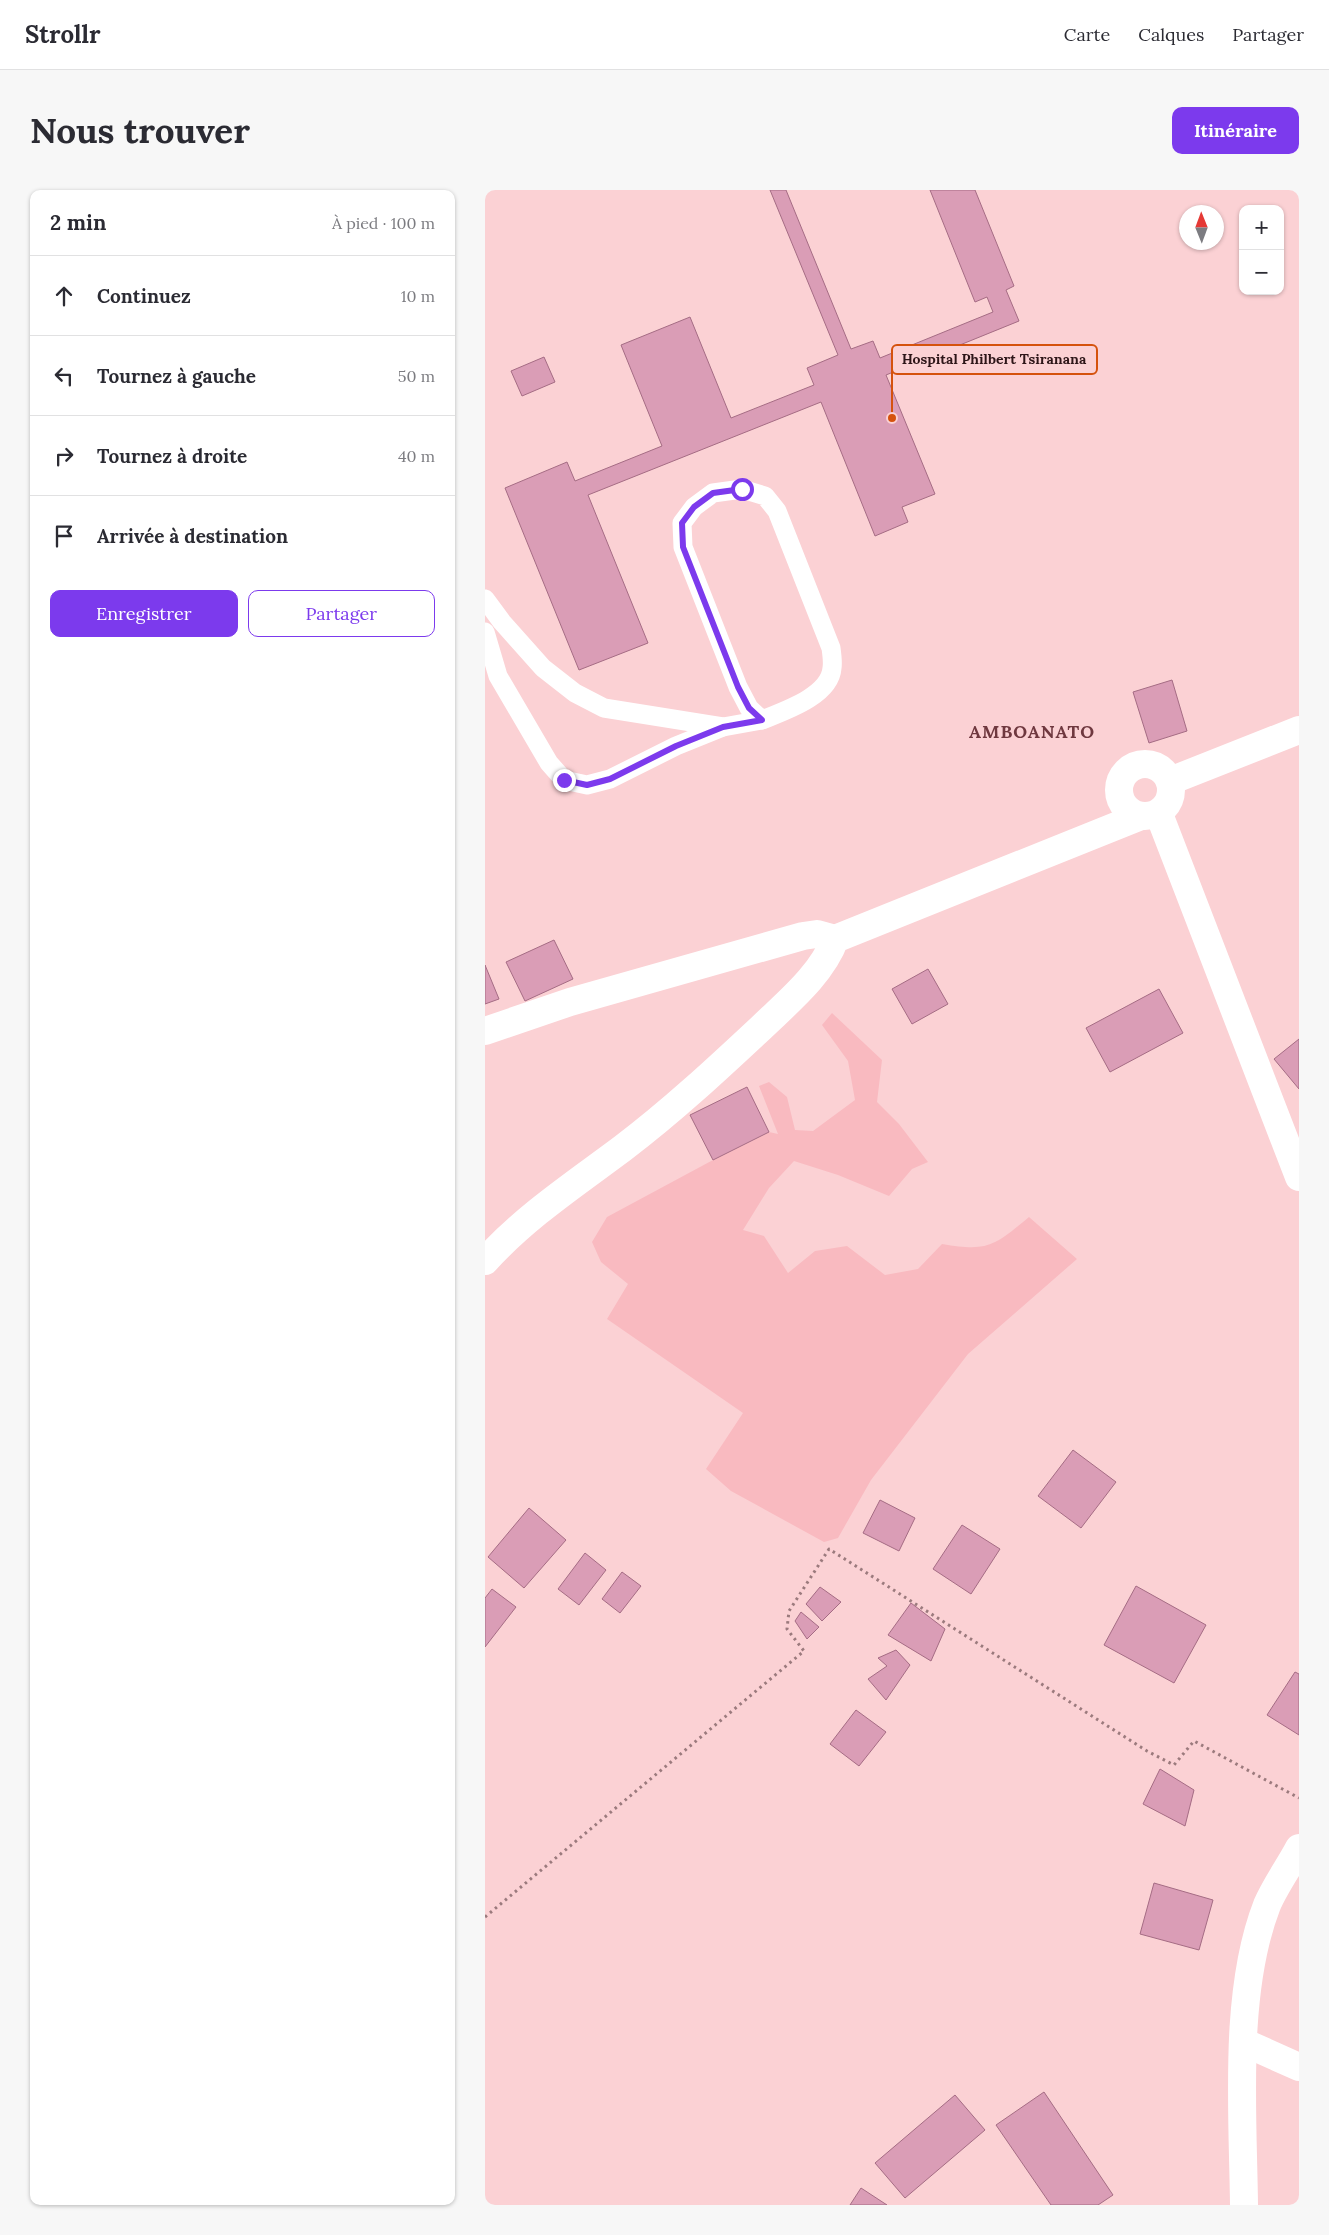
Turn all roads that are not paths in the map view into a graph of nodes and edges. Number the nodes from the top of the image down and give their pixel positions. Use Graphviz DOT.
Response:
graph roads {
  1 [pos="485,599"];
  2 [pos="485,632"];
  3 [pos="762,720"];
  4 [pos="723,727"];
  5 [pos="1299,730"];
  6 [pos="1171,781"];
  7 [pos="1150,815"];
  8 [pos="835,939"];
  9 [pos="485,1031"];
  10 [pos="1299,1177"];
  11 [pos="485,1260"];
  12 [pos="1299,1848"];
  13 [pos="1243,2042"];
  14 [pos="1299,2067"];
  15 [pos="1244,2205"];
  1 -- 4 [label="lane"];
  2 -- 4 [label="lane"];
  3 -- 3 [label="lane"];
  3 -- 4 [label="lane"];
  5 -- 6 [label="street"];
  6 -- 7 [label="street"];
  6 -- 7 [label="street"];
  7 -- 8 [label="street"];
  7 -- 10 [label="street"];
  8 -- 9 [label="street"];
  8 -- 11 [label="street"];
  12 -- 13 [label="street"];
  13 -- 14 [label="street"];
  13 -- 15 [label="street"];
}
